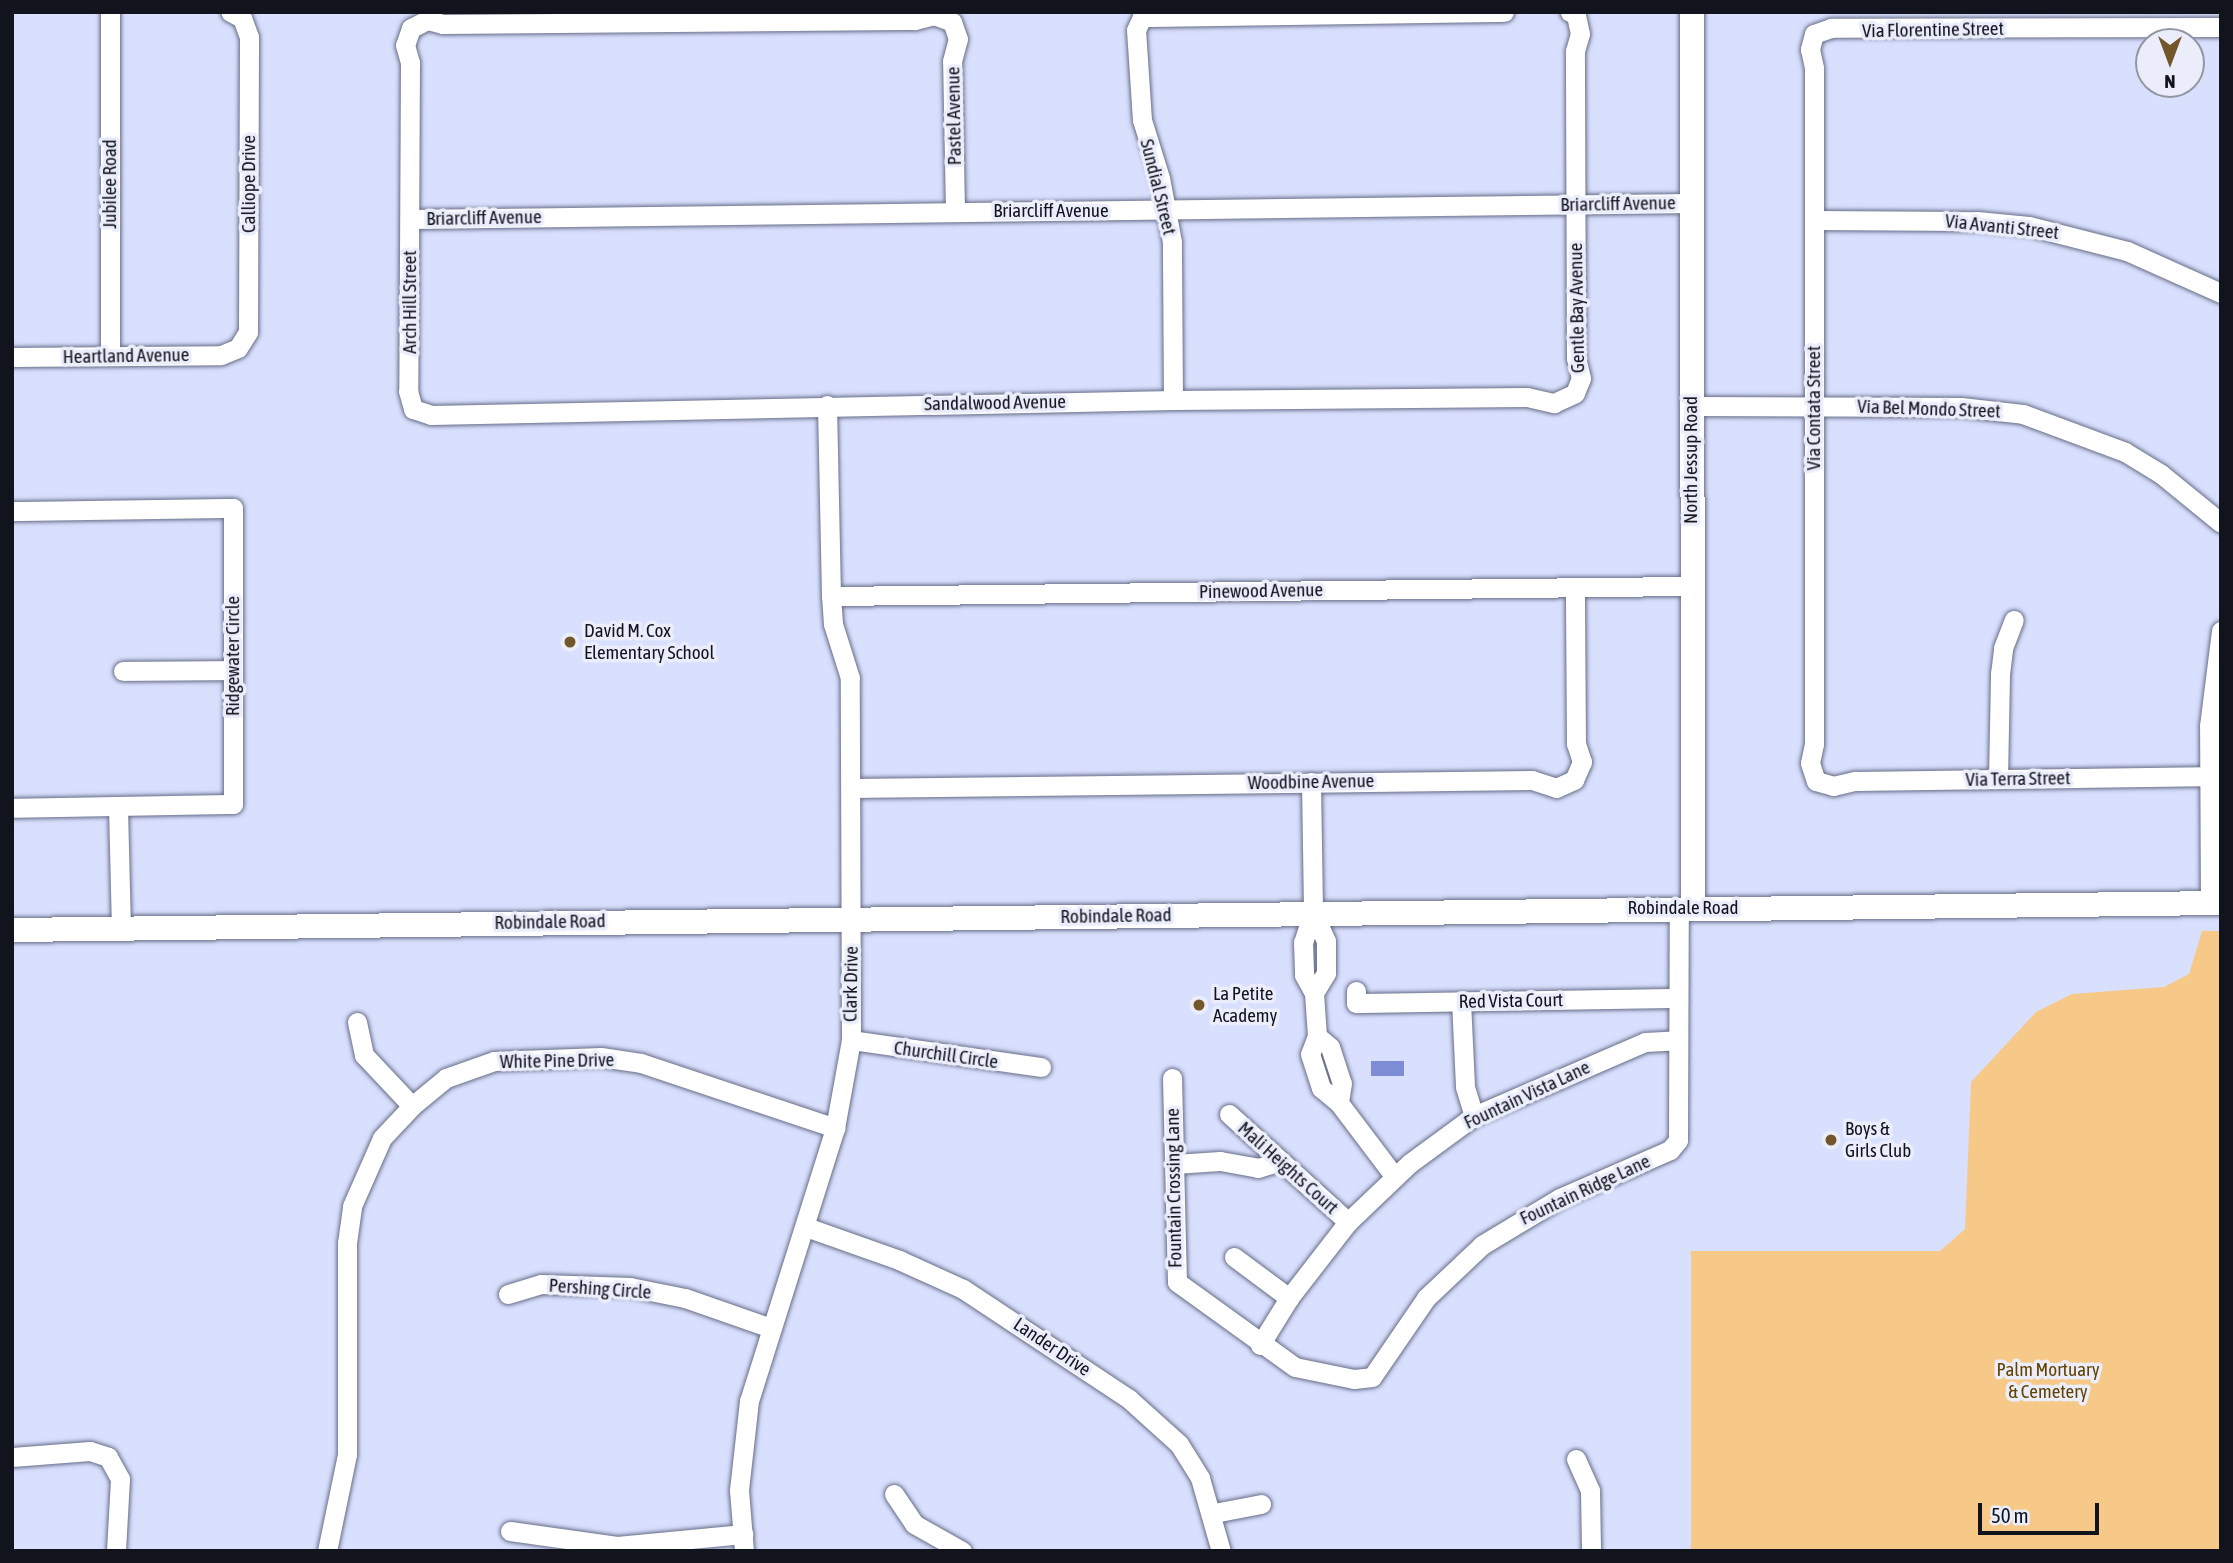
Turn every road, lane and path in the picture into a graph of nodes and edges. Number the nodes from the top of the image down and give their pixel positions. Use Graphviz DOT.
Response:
graph roads {
  1 [pos="110,12"];
  2 [pos="1504,12"];
  3 [pos="1692,12"];
  4 [pos="1573,13"];
  5 [pos="236,15"];
  6 [pos="587,17"];
  7 [pos="2221,27"];
  8 [pos="411,28"];
  9 [pos="1814,34"];
  10 [pos="1692,203"];
  11 [pos="1576,204"];
  12 [pos="1167,210"];
  13 [pos="955,211"];
  14 [pos="410,219"];
  15 [pos="1814,220"];
  16 [pos="2221,293"];
  17 [pos="238,348"];
  18 [pos="110,356"];
  19 [pos="12,357"];
  20 [pos="1575,393"];
  21 [pos="1173,400"];
  22 [pos="827,405"];
  23 [pos="1691,406"];
  24 [pos="1814,406"];
  25 [pos="412,409"];
  26 [pos="12,511"];
  27 [pos="2221,523"];
  28 [pos="1692,586"];
  29 [pos="1575,588"];
  30 [pos="831,596"];
  31 [pos="2014,620"];
  32 [pos="2221,631"];
  33 [pos="233,670"];
  34 [pos="124,671"];
  35 [pos="2215,776"];
  36 [pos="1998,779"];
  37 [pos="1816,781"];
  38 [pos="1311,782"];
  39 [pos="851,788"];
  40 [pos="118,807"];
  41 [pos="12,808"];
  42 [pos="2216,903"];
  43 [pos="1686,908"];
  44 [pos="1313,912"];
  45 [pos="852,919"];
  46 [pos="121,929"];
  47 [pos="12,930"];
  48 [pos="1356,991"];
  49 [pos="1677,998"];
  50 [pos="1461,1001"];
  51 [pos="357,1022"];
  52 [pos="851,1040"];
  53 [pos="1678,1040"];
  54 [pos="1041,1067"];
  55 [pos="1172,1078"];
  56 [pos="412,1106"];
  57 [pos="1229,1114"];
  58 [pos="1474,1116"];
  59 [pos="835,1128"];
  60 [pos="1281,1161"];
  61 [pos="1174,1164"];
  62 [pos="1395,1177"];
  63 [pos="1348,1222"];
  64 [pos="806,1227"];
  65 [pos="1234,1257"];
  66 [pos="508,1294"];
  67 [pos="1289,1298"];
  68 [pos="771,1328"];
  69 [pos="1260,1345"];
  70 [pos="1372,1377"];
  71 [pos="12,1457"];
  72 [pos="1576,1459"];
  73 [pos="894,1494"];
  74 [pos="1261,1504"];
  75 [pos="1214,1513"];
  76 [pos="510,1531"];
  77 [pos="743,1542"];
  78 [pos="116,1551"];
  79 [pos="327,1551"];
  80 [pos="962,1551"];
  81 [pos="1221,1551"];
  82 [pos="1591,1551"];
  1 -- 18 [label="street, Jubilee Road"];
  2 -- 12 [label="street, Sundial Street"];
  3 -- 10 [label="street, North Jessup Road"];
  4 -- 11 [label="street, Gentle Bay Avenue"];
  5 -- 17 [label="street, Calliope Drive"];
  6 -- 8 [label="street, Pastel Avenue"];
  6 -- 13 [label="street, Pastel Avenue"];
  7 -- 9 [label="street, Via Florentine Street"];
  8 -- 14 [label="street, Arch Hill Street"];
  9 -- 15 [label="street, Via Contata Street"];
  10 -- 11 [label="street, Briarcliff Avenue"];
  10 -- 23 [label="street, North Jessup Road"];
  11 -- 12 [label="street, Briarcliff Avenue"];
  11 -- 20 [label="street, Gentle Bay Avenue"];
  12 -- 13 [label="street, Briarcliff Avenue"];
  12 -- 21 [label="street, Sundial Street"];
  13 -- 14 [label="street, Briarcliff Avenue"];
  14 -- 25 [label="street, Arch Hill Street"];
  15 -- 16 [label="street, Via Avanti Street"];
  15 -- 24 [label="street, Via Contata Street"];
  17 -- 18 [label="street, Heartland Avenue"];
  18 -- 19 [label="street, Heartland Avenue"];
  20 -- 21 [label="street, Sandalwood Avenue"];
  21 -- 22 [label="street, Sandalwood Avenue"];
  22 -- 25 [label="street, Sandalwood Avenue"];
  22 -- 30 [label="street, Clark Drive"];
  23 -- 24 [label="street, Via Bel Mondo Street"];
  23 -- 28 [label="street, North Jessup Road"];
  24 -- 27 [label="street, Via Bel Mondo Street"];
  24 -- 37 [label="street, Via Contata Street"];
  26 -- 33 [label="street, Ridgewater Circle"];
  28 -- 29 [label="street, Pinewood Avenue"];
  28 -- 43 [label="street, North Jessup Road"];
  29 -- 30 [label="street, Pinewood Avenue"];
  29 -- 38 [label="street, Woodbine Avenue"];
  30 -- 39 [label="street, Clark Drive"];
  31 -- 36 [label="street"];
  32 -- 35 [label="street"];
  33 -- 34 [label="street"];
  33 -- 40 [label="street, Ridgewater Circle"];
  35 -- 36 [label="street, Via Terra Street"];
  35 -- 42 [label="street"];
  36 -- 37 [label="street, Via Terra Street"];
  38 -- 39 [label="street, Woodbine Avenue"];
  38 -- 44 [label="street"];
  39 -- 45 [label="street, Clark Drive"];
  40 -- 41 [label="street, Ridgewater Circle"];
  40 -- 46 [label="street"];
  42 -- 43 [label="street, Robindale Road"];
  43 -- 44 [label="street, Robindale Road"];
  43 -- 49 [label="street, Fountain Ridge Lane"];
  44 -- 45 [label="street, Robindale Road"];
  44 -- 62 [label="street"];
  45 -- 46 [label="street, Robindale Road"];
  45 -- 52 [label="street, Clark Drive"];
  46 -- 47 [label="street, Robindale Road"];
  48 -- 50 [label="street, Red Vista Court"];
  49 -- 50 [label="street, Red Vista Court"];
  49 -- 53 [label="street, Fountain Ridge Lane"];
  50 -- 58 [label="street"];
  51 -- 56 [label="street"];
  52 -- 54 [label="street, Churchill Circle"];
  52 -- 59 [label="street, Clark Drive"];
  53 -- 58 [label="street, Fountain Vista Lane"];
  53 -- 70 [label="street, Fountain Ridge Lane"];
  55 -- 61 [label="street, Fountain Crossing Lane"];
  56 -- 59 [label="street, White Pine Drive"];
  56 -- 79 [label="street, White Pine Drive"];
  57 -- 60 [label="street, Mali Heights Court"];
  58 -- 62 [label="street, Fountain Vista Lane"];
  59 -- 64 [label="street, Clark Drive"];
  60 -- 61 [label="street"];
  60 -- 63 [label="street, Mali Heights Court"];
  61 -- 69 [label="street, Fountain Crossing Lane"];
  62 -- 63 [label="street, Fountain Vista Lane"];
  63 -- 67 [label="street, Fountain Vista Lane"];
  64 -- 68 [label="street, Clark Drive"];
  64 -- 75 [label="street, Lander Drive"];
  65 -- 67 [label="street"];
  66 -- 68 [label="street, Pershing Circle"];
  67 -- 69 [label="street, Fountain Vista Lane"];
  68 -- 77 [label="street, Clark Drive"];
  69 -- 70 [label="street, Fountain Crossing Lane"];
  71 -- 78 [label="street"];
  72 -- 82 [label="street"];
  73 -- 80 [label="street"];
  74 -- 75 [label="street"];
  75 -- 81 [label="street, Lander Drive"];
  76 -- 77 [label="street"];
}
